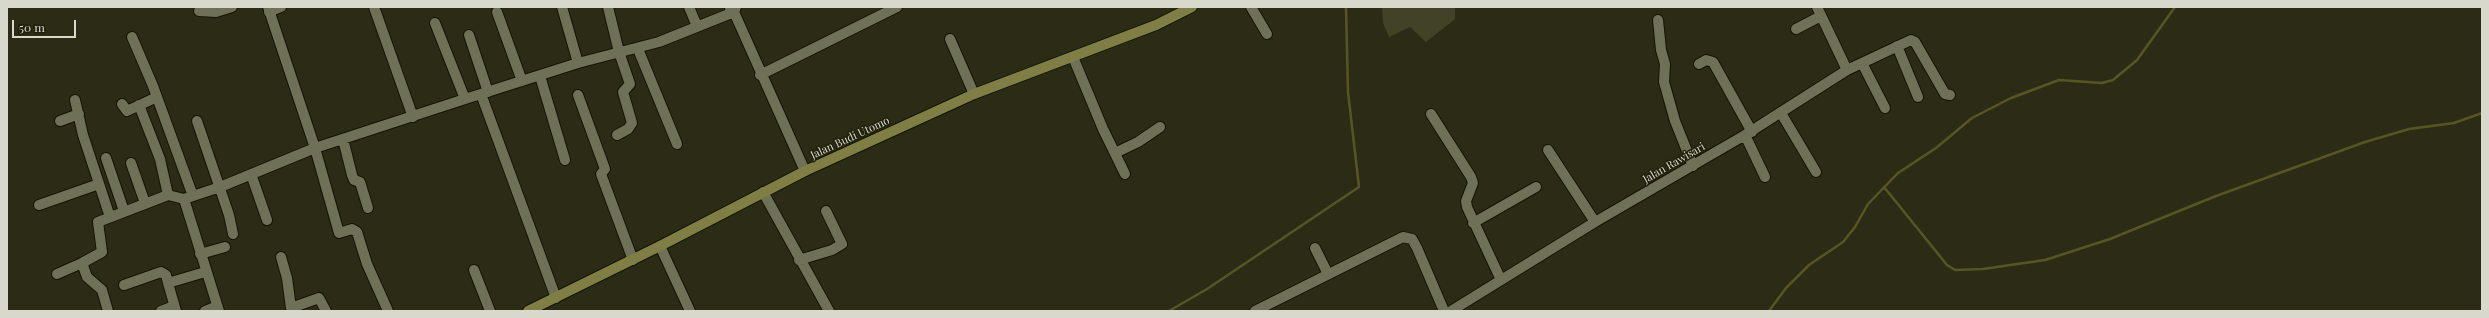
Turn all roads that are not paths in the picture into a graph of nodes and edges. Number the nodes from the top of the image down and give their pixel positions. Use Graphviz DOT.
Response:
graph roads {
  1 [pos="232,7"];
  2 [pos="281,7"];
  3 [pos="374,7"];
  4 [pos="562,7"];
  5 [pos="608,7"];
  6 [pos="689,7"];
  7 [pos="897,7"];
  8 [pos="1192,7"];
  9 [pos="1251,7"];
  10 [pos="269,9"];
  11 [pos="733,9"];
  12 [pos="199,10"];
  13 [pos="883,10"];
  14 [pos="496,12"];
  15 [pos="1819,12"];
  16 [pos="1658,20"];
  17 [pos="435,23"];
  18 [pos="697,26"];
  19 [pos="1796,29"];
  20 [pos="1267,34"];
  21 [pos="470,35"];
  22 [pos="132,37"];
  23 [pos="950,39"];
  24 [pos="1897,46"];
  25 [pos="638,49"];
  26 [pos="619,52"];
  27 [pos="1073,57"];
  28 [pos="578,63"];
  29 [pos="1862,63"];
  30 [pos="1699,64"];
  31 [pos="1847,70"];
  32 [pos="760,75"];
  33 [pos="540,76"];
  34 [pos="522,81"];
  35 [pos="484,93"];
  36 [pos="974,94"];
  37 [pos="578,95"];
  38 [pos="1950,95"];
  39 [pos="157,97"];
  40 [pos="1918,97"];
  41 [pos="464,99"];
  42 [pos="75,100"];
  43 [pos="122,104"];
  44 [pos="139,105"];
  45 [pos="1885,108"];
  46 [pos="1781,112"];
  47 [pos="79,114"];
  48 [pos="1431,114"];
  49 [pos="413,117"];
  50 [pos="60,121"];
  51 [pos="197,121"];
  52 [pos="1160,127"];
  53 [pos="1748,134"];
  54 [pos="617,135"];
  55 [pos="343,139"];
  56 [pos="677,144"];
  57 [pos="315,148"];
  58 [pos="1548,150"];
  59 [pos="1115,153"];
  60 [pos="106,158"];
  61 [pos="565,160"];
  62 [pos="131,163"];
  63 [pos="1693,166"];
  64 [pos="805,171"];
  65 [pos="1816,172"];
  66 [pos="250,174"];
  67 [pos="1125,174"];
  68 [pos="1765,177"];
  69 [pos="99,184"];
  70 [pos="220,187"];
  71 [pos="1536,187"];
  72 [pos="763,192"];
  73 [pos="168,195"];
  74 [pos="188,197"];
  75 [pos="145,203"];
  76 [pos="39,205"];
  77 [pos="368,208"];
  78 [pos="124,211"];
  79 [pos="826,211"];
  80 [pos="110,217"];
  81 [pos="267,220"];
  82 [pos="1595,222"];
  83 [pos="1473,223"];
  84 [pos="233,234"];
  85 [pos="660,246"];
  86 [pos="225,247"];
  87 [pos="1315,248"];
  88 [pos="200,254"];
  89 [pos="281,257"];
  90 [pos="633,260"];
  91 [pos="799,260"];
  92 [pos="82,263"];
  93 [pos="474,270"];
  94 [pos="205,272"];
  95 [pos="57,274"];
  96 [pos="1328,274"];
  97 [pos="1501,280"];
  98 [pos="168,283"];
  99 [pos="124,284"];
  100 [pos="556,298"];
  101 [pos="175,309"];
  102 [pos="218,309"];
  103 [pos="108,311"];
  104 [pos="161,311"];
  105 [pos="205,311"];
  106 [pos="326,311"];
  107 [pos="388,311"];
  108 [pos="490,311"];
  109 [pos="528,311"];
  110 [pos="690,311"];
  111 [pos="828,311"];
  112 [pos="1254,311"];
  113 [pos="1444,311"];
  114 [pos="1451,311"];
  1 -- 12 [label="street"];
  2 -- 10 [label="street"];
  3 -- 49 [label="street"];
  4 -- 28 [label="street"];
  5 -- 26 [label="street"];
  6 -- 18 [label="street"];
  7 -- 13 [label="street"];
  8 -- 27 [label="street, Jalan Budi Utomo"];
  9 -- 20 [label="street"];
  10 -- 57 [label="street"];
  11 -- 18 [label="street"];
  11 -- 32 [label="street"];
  13 -- 32 [label="street"];
  14 -- 34 [label="street"];
  15 -- 19 [label="street"];
  15 -- 31 [label="street"];
  16 -- 63 [label="street"];
  17 -- 41 [label="street"];
  18 -- 25 [label="street"];
  21 -- 35 [label="street"];
  22 -- 39 [label="street"];
  23 -- 36 [label="street"];
  24 -- 29 [label="street, Jalan Rawisari"];
  24 -- 38 [label="street, Jalan Rawisari"];
  24 -- 40 [label="street"];
  25 -- 26 [label="street"];
  25 -- 56 [label="street"];
  26 -- 28 [label="street"];
  26 -- 54 [label="street"];
  27 -- 36 [label="street, Jalan Budi Utomo"];
  27 -- 59 [label="street"];
  28 -- 33 [label="street"];
  29 -- 31 [label="street, Jalan Rawisari"];
  29 -- 45 [label="street"];
  30 -- 53 [label="street"];
  31 -- 46 [label="street, Jalan Rawisari"];
  32 -- 64 [label="street"];
  33 -- 34 [label="street"];
  33 -- 61 [label="street"];
  34 -- 35 [label="street"];
  35 -- 41 [label="street"];
  35 -- 100 [label="street"];
  36 -- 64 [label="street, Jalan Budi Utomo"];
  37 -- 90 [label="street"];
  39 -- 44 [label="street"];
  39 -- 74 [label="street"];
  41 -- 49 [label="street"];
  42 -- 47 [label="street"];
  43 -- 44 [label="street"];
  44 -- 73 [label="street"];
  46 -- 53 [label="street, Jalan Rawisari"];
  46 -- 65 [label="street"];
  47 -- 50 [label="street"];
  47 -- 69 [label="street"];
  48 -- 83 [label="street"];
  49 -- 55 [label="street"];
  51 -- 70 [label="street"];
  52 -- 59 [label="street"];
  53 -- 63 [label="street, Jalan Rawisari"];
  53 -- 68 [label="street"];
  55 -- 57 [label="street"];
  55 -- 77 [label="street"];
  57 -- 66 [label="street"];
  57 -- 107 [label="street"];
  58 -- 82 [label="street"];
  59 -- 67 [label="street"];
  60 -- 78 [label="street"];
  62 -- 75 [label="street"];
  63 -- 82 [label="street, Jalan Rawisari"];
  64 -- 72 [label="street, Jalan Budi Utomo"];
  66 -- 70 [label="street"];
  66 -- 81 [label="street"];
  69 -- 76 [label="street"];
  69 -- 80 [label="street"];
  70 -- 74 [label="street"];
  70 -- 84 [label="street"];
  71 -- 83 [label="street"];
  72 -- 85 [label="street, Jalan Budi Utomo"];
  72 -- 91 [label="street"];
  73 -- 74 [label="street"];
  73 -- 75 [label="street"];
  74 -- 88 [label="street"];
  75 -- 78 [label="street"];
  78 -- 80 [label="street"];
  79 -- 91 [label="street"];
  80 -- 92 [label="street"];
  82 -- 97 [label="street, Jalan Rawisari"];
  83 -- 97 [label="street"];
  85 -- 90 [label="street, Jalan Budi Utomo"];
  85 -- 110 [label="street"];
  86 -- 88 [label="street"];
  87 -- 96 [label="street"];
  88 -- 94 [label="street"];
  89 -- 106 [label="street"];
  90 -- 100 [label="street, Jalan Budi Utomo"];
  91 -- 111 [label="street"];
  92 -- 95 [label="street"];
  92 -- 103 [label="street"];
  93 -- 108 [label="street"];
  94 -- 98 [label="street"];
  94 -- 102 [label="street"];
  96 -- 112 [label="street"];
  96 -- 113 [label="street"];
  97 -- 114 [label="street, Jalan Rawisari"];
  98 -- 99 [label="street"];
  98 -- 101 [label="street"];
  100 -- 109 [label="street, Jalan Budi Utomo"];
  101 -- 104 [label="street"];
  102 -- 105 [label="street"];
}
